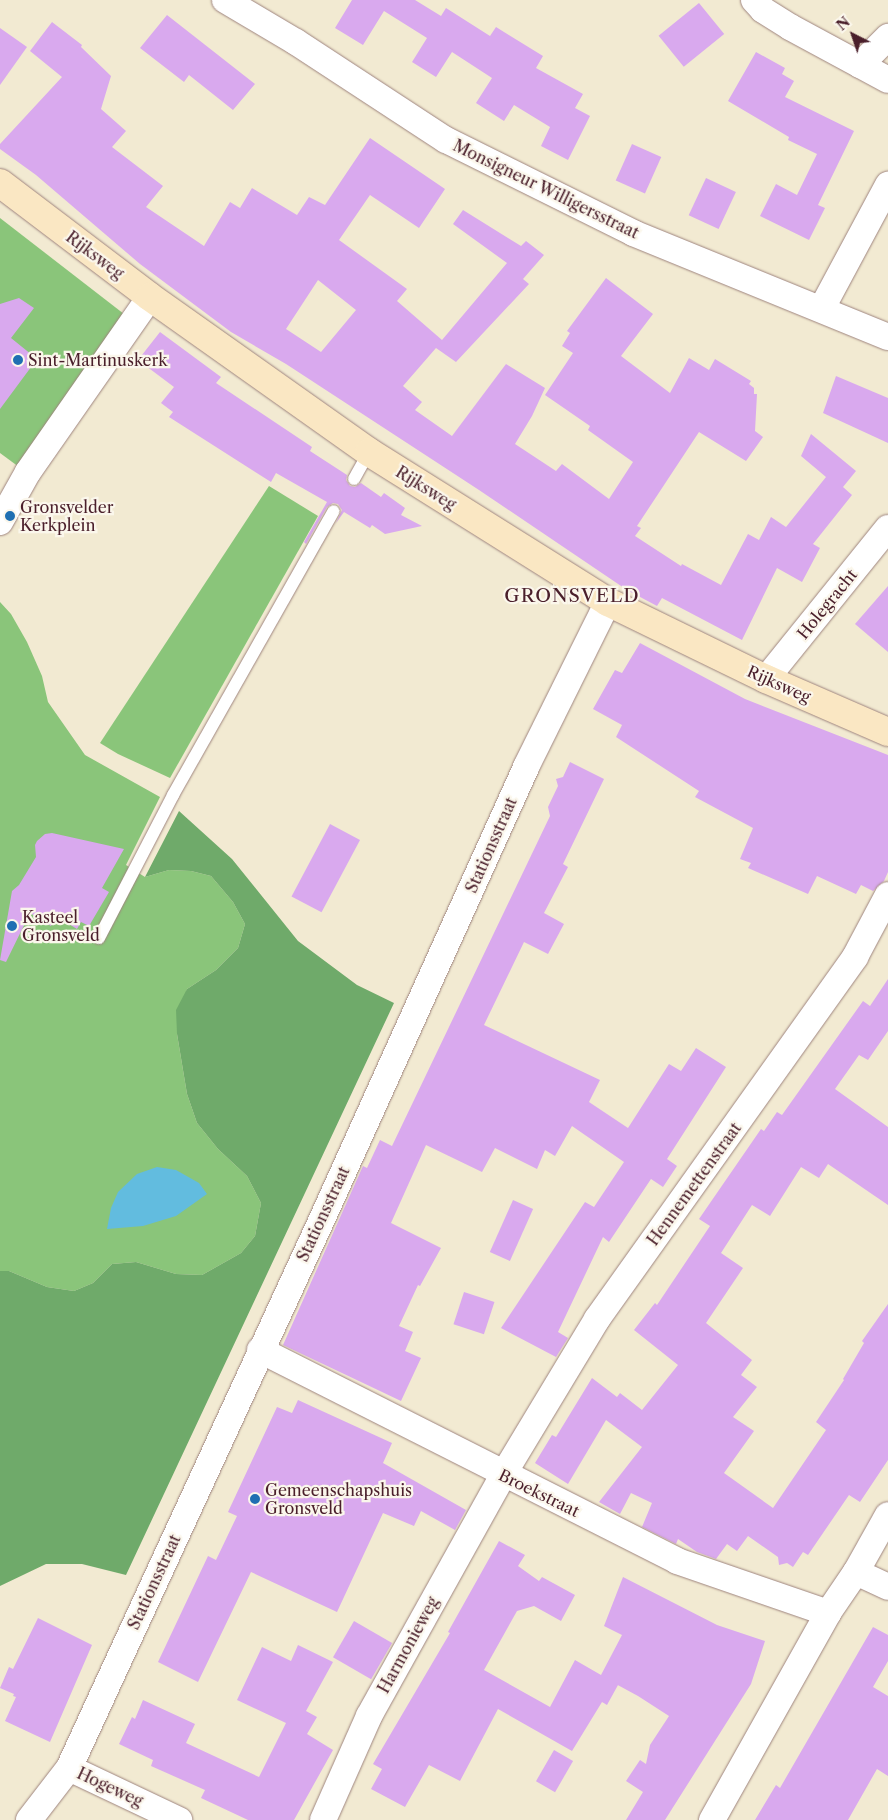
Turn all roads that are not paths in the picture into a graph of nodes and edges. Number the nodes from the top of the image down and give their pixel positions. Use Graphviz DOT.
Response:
graph roads {
  1 [pos="225,0"];
  2 [pos="754,0"];
  3 [pos="888,37"];
  4 [pos="860,65"];
  5 [pos="888,80"];
  6 [pos="0,183"];
  7 [pos="886,194"];
  8 [pos="150,297"];
  9 [pos="822,308"];
  10 [pos="888,337"];
  11 [pos="369,452"];
  12 [pos="354,479"];
  13 [pos="334,512"];
  14 [pos="0,522"];
  15 [pos="888,528"];
  16 [pos="608,602"];
  17 [pos="766,680"];
  18 [pos="888,732"];
  19 [pos="888,895"];
  20 [pos="99,938"];
  21 [pos="260,1350"];
  22 [pos="503,1475"];
  23 [pos="888,1515"];
  24 [pos="856,1572"];
  25 [pos="888,1588"];
  26 [pos="828,1613"];
  27 [pos="69,1768"];
  28 [pos="29,1820"];
  29 [pos="179,1820"];
  30 [pos="323,1820"];
  31 [pos="712,1820"];
  1 -- 9 [label="street, Monsigneur Willigersstraat"];
  2 -- 4 [label="street"];
  3 -- 4 [label="street"];
  4 -- 5 [label="street"];
  6 -- 8 [label="street, Rijksweg"];
  7 -- 9 [label="street"];
  8 -- 11 [label="street, Rijksweg"];
  8 -- 14 [label="street"];
  9 -- 10 [label="street, Monsigneur Willigersstraat"];
  11 -- 12 [label="lane"];
  11 -- 16 [label="street, Rijksweg"];
  13 -- 20 [label="lane"];
  15 -- 17 [label="street, Holegracht"];
  16 -- 17 [label="street, Rijksweg"];
  16 -- 21 [label="street, Stationsstraat"];
  17 -- 18 [label="street, Rijksweg"];
  19 -- 22 [label="street, Hennemettenstraat"];
  21 -- 22 [label="street, Broekstraat"];
  21 -- 27 [label="street, Stationsstraat"];
  22 -- 26 [label="street, Broekstraat"];
  22 -- 30 [label="street, Harmonieweg"];
  23 -- 24 [label="street"];
  24 -- 25 [label="street"];
  24 -- 26 [label="street"];
  26 -- 31 [label="street"];
  27 -- 28 [label="street, Stationsstraat"];
  27 -- 29 [label="street, Hogeweg"];
}
